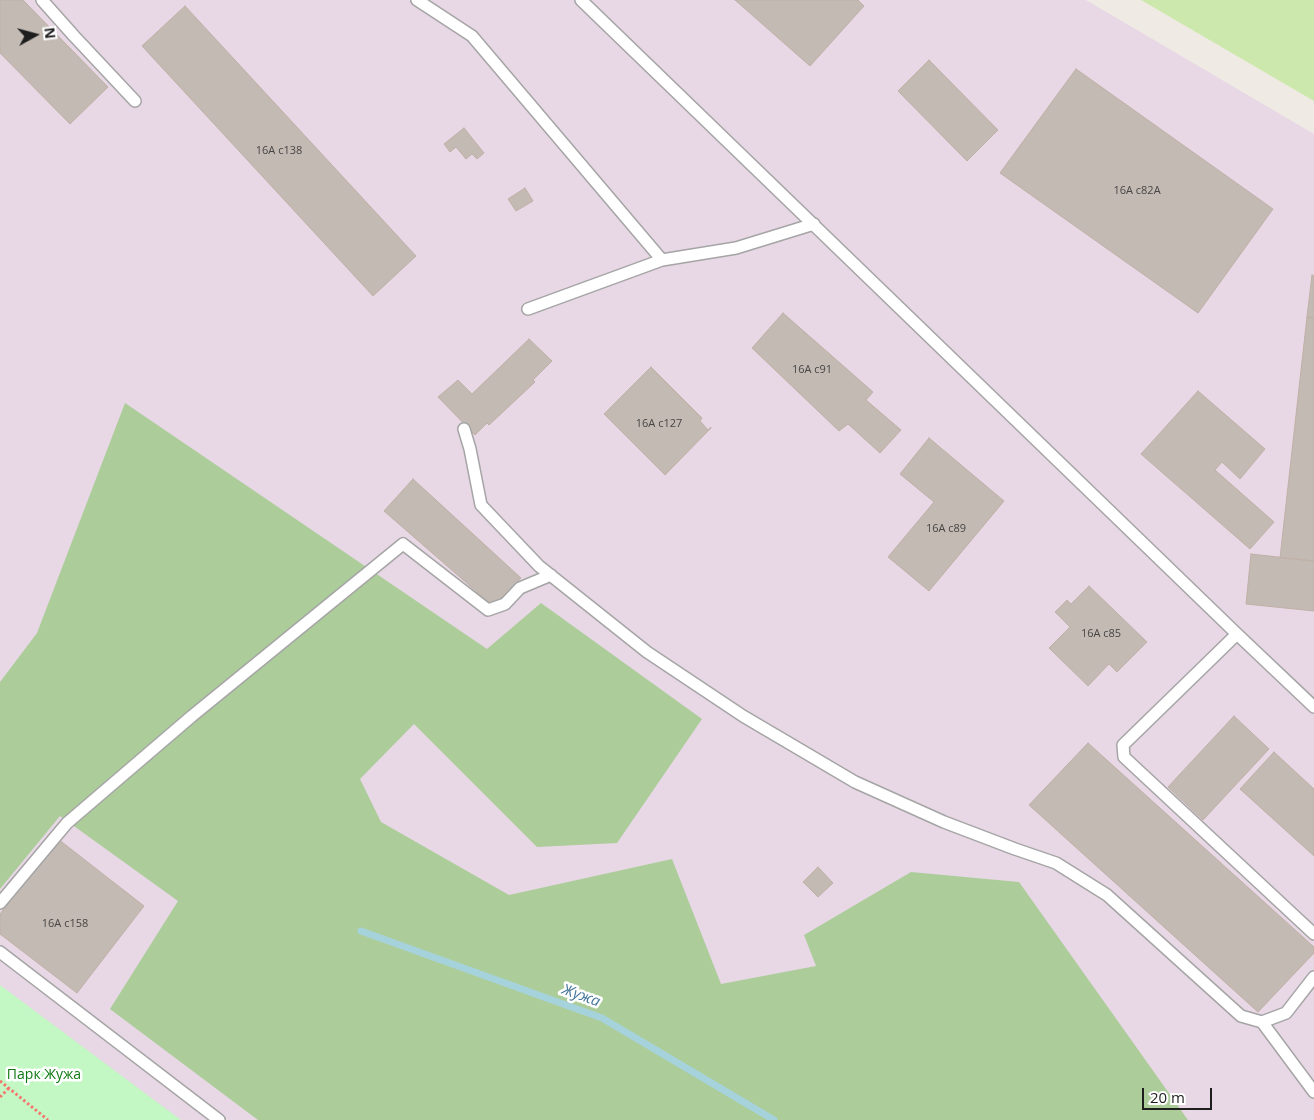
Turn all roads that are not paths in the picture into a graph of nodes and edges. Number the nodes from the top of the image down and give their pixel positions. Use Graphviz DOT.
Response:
graph roads {
  1 [pos="42,0"];
  2 [pos="417,0"];
  3 [pos="581,0"];
  4 [pos="134,101"];
  5 [pos="814,224"];
  6 [pos="662,260"];
  7 [pos="528,309"];
  8 [pos="464,429"];
  9 [pos="551,575"];
  10 [pos="1237,634"];
  11 [pos="1314,707"];
  12 [pos="0,903"];
  13 [pos="1314,934"];
  14 [pos="0,952"];
  15 [pos="1314,977"];
  16 [pos="1262,1022"];
  17 [pos="1314,1092"];
  18 [pos="219,1120"];
  1 -- 4 [label="lane"];
  2 -- 6 [label="lane"];
  3 -- 5 [label="lane"];
  5 -- 6 [label="lane"];
  5 -- 10 [label="lane"];
  6 -- 7 [label="lane"];
  8 -- 9 [label="lane"];
  9 -- 12 [label="lane"];
  9 -- 16 [label="lane"];
  10 -- 11 [label="lane"];
  10 -- 13 [label="lane"];
  14 -- 18 [label="lane"];
  15 -- 16 [label="lane"];
  16 -- 17 [label="lane"];
}
